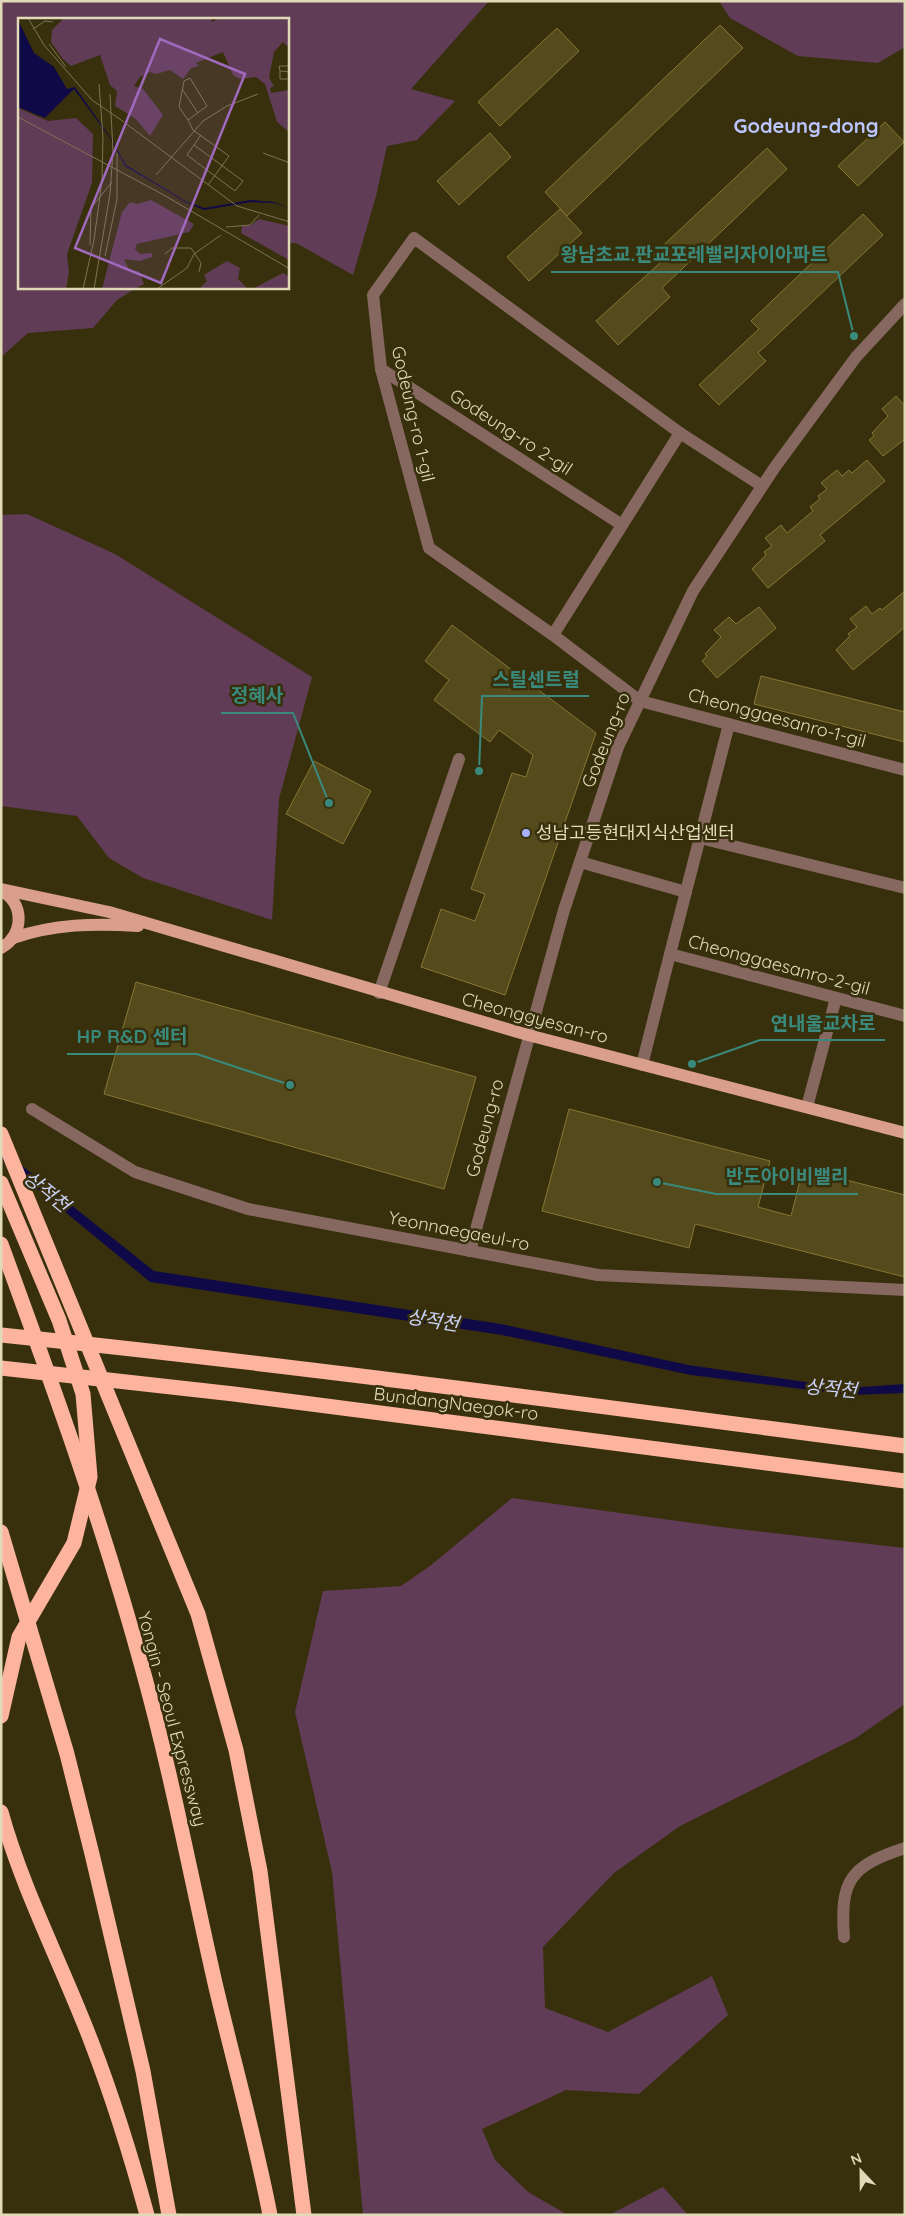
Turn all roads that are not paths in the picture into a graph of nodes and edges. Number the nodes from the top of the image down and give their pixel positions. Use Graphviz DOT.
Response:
graph roads {
  1 [pos="905,304"];
  2 [pos="381,369"];
  3 [pos="680,433"];
  4 [pos="762,486"];
  5 [pos="622,525"];
  6 [pos="552,635"];
  7 [pos="640,701"];
  8 [pos="729,724"];
  9 [pos="459,759"];
  10 [pos="905,770"];
  11 [pos="700,838"];
  12 [pos="580,862"];
  13 [pos="905,888"];
  14 [pos="1,890"];
  15 [pos="686,892"];
  16 [pos="158,928"];
  17 [pos="13,938"];
  18 [pos="1,948"];
  19 [pos="670,954"];
  20 [pos="379,993"];
  21 [pos="836,998"];
  22 [pos="905,1016"];
  23 [pos="528,1035"];
  24 [pos="642,1065"];
  25 [pos="807,1107"];
  26 [pos="32,1109"];
  27 [pos="905,1132"];
  28 [pos="1,1134"];
  29 [pos="1,1183"];
  30 [pos="1,1244"];
  31 [pos="470,1251"];
  32 [pos="905,1290"];
  33 [pos="1,1335"];
  34 [pos="1,1368"];
  35 [pos="905,1446"];
  36 [pos="905,1481"];
  37 [pos="1,1532"];
  38 [pos="1,1716"];
  39 [pos="1,1812"];
  40 [pos="905,1848"];
  41 [pos="844,1937"];
  42 [pos="147,2215"];
  43 [pos="169,2215"];
  44 [pos="270,2215"];
  45 [pos="304,2215"];
  1 -- 4 [label="street, Godeung-ro"];
  2 -- 3 [label="street, Godeung-ro 1-gil"];
  2 -- 5 [label="street, Godeung-ro 2-gil"];
  2 -- 6 [label="street, Godeung-ro 1-gil"];
  3 -- 4 [label="street, Godeung-ro 1-gil"];
  3 -- 5 [label="street"];
  4 -- 7 [label="street, Godeung-ro"];
  5 -- 6 [label="street"];
  6 -- 7 [label="street, Godeung-ro 1-gil"];
  7 -- 8 [label="street, Cheonggaesanro-1-gil"];
  7 -- 12 [label="street, Godeung-ro"];
  8 -- 10 [label="street, Cheonggaesanro-1-gil"];
  8 -- 11 [label="street, Cheonggaesanro-2-gil"];
  9 -- 20 [label="street"];
  11 -- 13 [label="street"];
  11 -- 15 [label="street, Cheonggaesanro-2-gil"];
  12 -- 15 [label="street"];
  12 -- 23 [label="street, Godeung-ro"];
  14 -- 16 [label="main road, Cheonggyesan-ro"];
  14 -- 17 [label="main road"];
  15 -- 19 [label="street, Cheonggaesanro-2-gil"];
  16 -- 17 [label="main road, Cheonggyesan-ro"];
  16 -- 20 [label="main road, Cheonggyesan-ro"];
  17 -- 18 [label="main road"];
  19 -- 21 [label="street, Cheonggaesanro-2-gil"];
  19 -- 24 [label="street"];
  20 -- 23 [label="main road, Cheonggyesan-ro"];
  21 -- 22 [label="street, Cheonggaesanro-2-gil"];
  21 -- 25 [label="street"];
  23 -- 24 [label="main road, Cheonggyesan-ro"];
  23 -- 31 [label="street, Godeung-ro"];
  24 -- 25 [label="main road, Cheonggyesan-ro"];
  25 -- 27 [label="main road, Cheonggyesan-ro"];
  26 -- 31 [label="street, Yeonnaegaeul-ro"];
  28 -- 45 [label="highway"];
  29 -- 38 [label="highway"];
  30 -- 44 [label="highway, Yongin - Seoul Expressway"];
  31 -- 32 [label="street, Yeonnaegaeul-ro"];
  33 -- 35 [label="highway, BundangNaegok-ro"];
  34 -- 36 [label="highway, BundangNaegok-ro"];
  37 -- 43 [label="highway"];
  39 -- 42 [label="highway"];
  40 -- 41 [label="street"];
}
